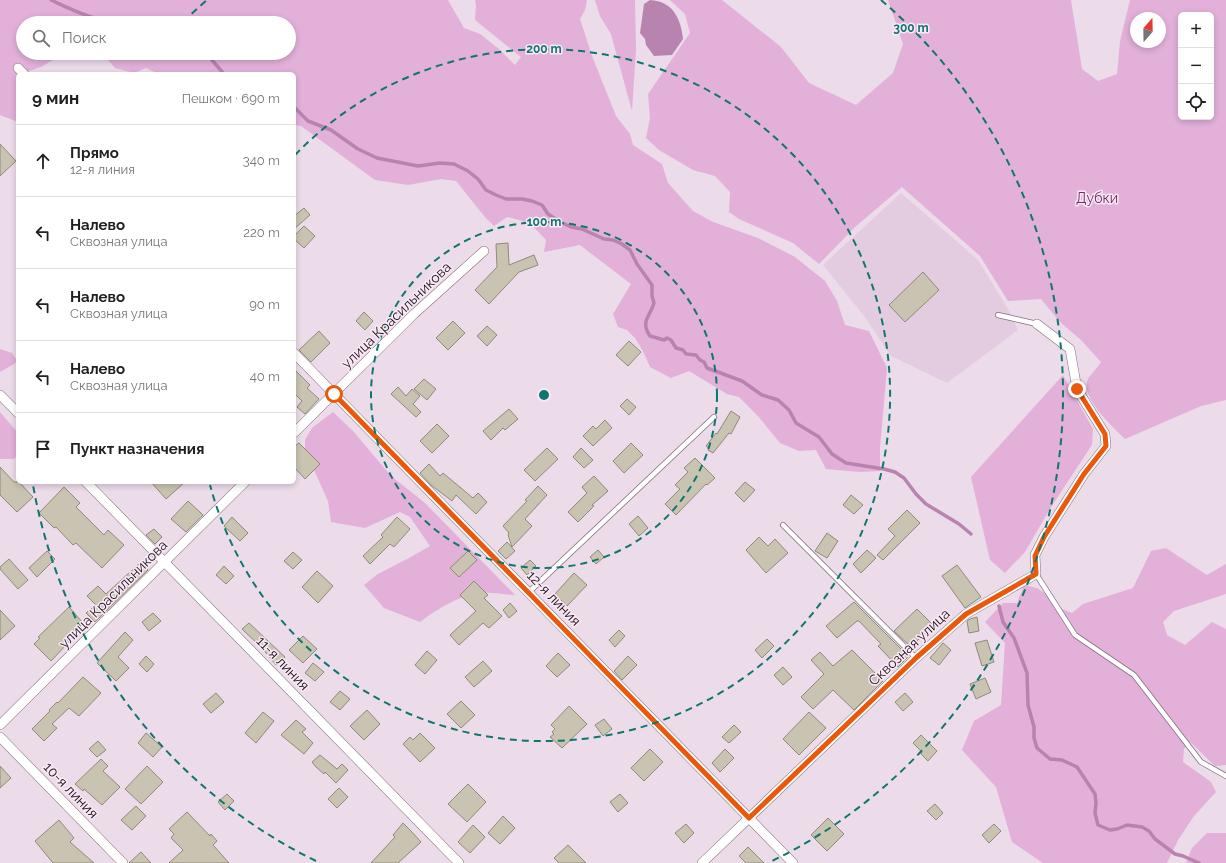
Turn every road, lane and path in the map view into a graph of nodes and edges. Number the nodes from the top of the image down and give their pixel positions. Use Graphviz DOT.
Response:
graph roads {
  1 [pos="484,251"];
  2 [pos="998,315"];
  3 [pos="1037,324"];
  4 [pos="296,355"];
  5 [pos="334,394"];
  6 [pos="0,395"];
  7 [pos="16,411"];
  8 [pos="714,418"];
  9 [pos="296,431"];
  10 [pos="88,484"];
  11 [pos="243,484"];
  12 [pos="784,525"];
  13 [pos="165,562"];
  14 [pos="1036,574"];
  15 [pos="529,592"];
  16 [pos="916,658"];
  17 [pos="0,725"];
  18 [pos="0,737"];
  19 [pos="1226,776"];
  20 [pos="749,818"];
  21 [pos="123,863"];
  22 [pos="459,863"];
  23 [pos="702,863"];
  24 [pos="793,863"];
  1 -- 5 [label="street, улица Красильникова"];
  2 -- 3 [label="lane"];
  3 -- 14 [label="street"];
  4 -- 5 [label="street, 12-я линия"];
  5 -- 9 [label="street, улица Красильникова"];
  5 -- 15 [label="street, 12-я линия"];
  6 -- 7 [label="street"];
  8 -- 15 [label="lane"];
  10 -- 13 [label="street, 11-я линия"];
  11 -- 13 [label="street, улица Красильникова"];
  12 -- 16 [label="lane"];
  13 -- 17 [label="street, улица Красильникова"];
  13 -- 22 [label="street, 11-я линия"];
  14 -- 16 [label="street, Сквозная улица"];
  14 -- 19 [label="lane"];
  15 -- 20 [label="street, 12-я линия"];
  16 -- 20 [label="street, Сквозная улица"];
  18 -- 21 [label="street, 10-я линия"];
  20 -- 23 [label="street, Сквозная улица"];
  20 -- 24 [label="street, 12-я линия"];
}
